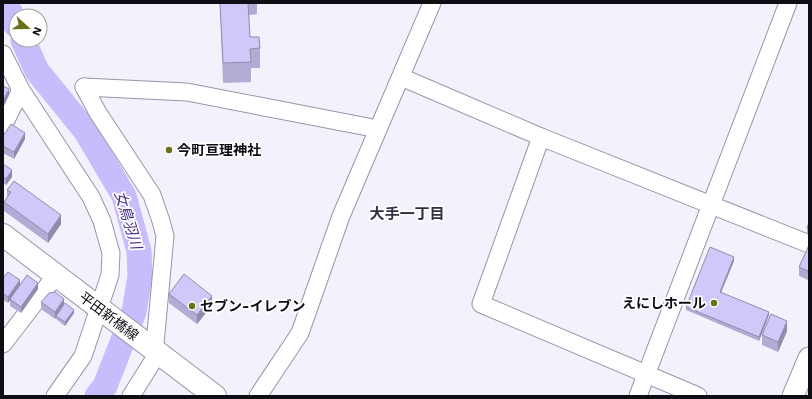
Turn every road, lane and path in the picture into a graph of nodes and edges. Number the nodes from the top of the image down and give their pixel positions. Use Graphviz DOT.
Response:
graph roads {
  1 [pos="432,3"];
  2 [pos="788,3"];
  3 [pos="3,54"];
  4 [pos="401,77"];
  5 [pos="22,90"];
  6 [pos="3,126"];
  7 [pos="378,129"];
  8 [pos="541,137"];
  9 [pos="710,205"];
  10 [pos="3,235"];
  11 [pos="809,244"];
  12 [pos="56,275"];
  13 [pos="104,312"];
  14 [pos="3,344"];
  15 [pos="153,349"];
  16 [pos="809,358"];
  17 [pos="646,374"];
  18 [pos="55,396"];
  19 [pos="131,396"];
  20 [pos="215,396"];
  21 [pos="258,396"];
  22 [pos="638,396"];
  23 [pos="698,396"];
  24 [pos="793,396"];
  1 -- 4 [label="street"];
  2 -- 9 [label="street"];
  3 -- 5 [label="street"];
  4 -- 7 [label="street"];
  4 -- 8 [label="street"];
  5 -- 6 [label="street"];
  5 -- 13 [label="street"];
  7 -- 15 [label="street"];
  7 -- 21 [label="street"];
  8 -- 9 [label="street"];
  8 -- 17 [label="street"];
  9 -- 11 [label="street"];
  9 -- 17 [label="street"];
  10 -- 12 [label="main road, 平田新橋線"];
  12 -- 13 [label="main road, 平田新橋線"];
  12 -- 14 [label="street"];
  13 -- 15 [label="main road, 平田新橋線"];
  13 -- 18 [label="street"];
  15 -- 19 [label="street"];
  15 -- 20 [label="main road, 平田新橋線"];
  16 -- 24 [label="street"];
  17 -- 22 [label="street"];
  17 -- 23 [label="street"];
}
